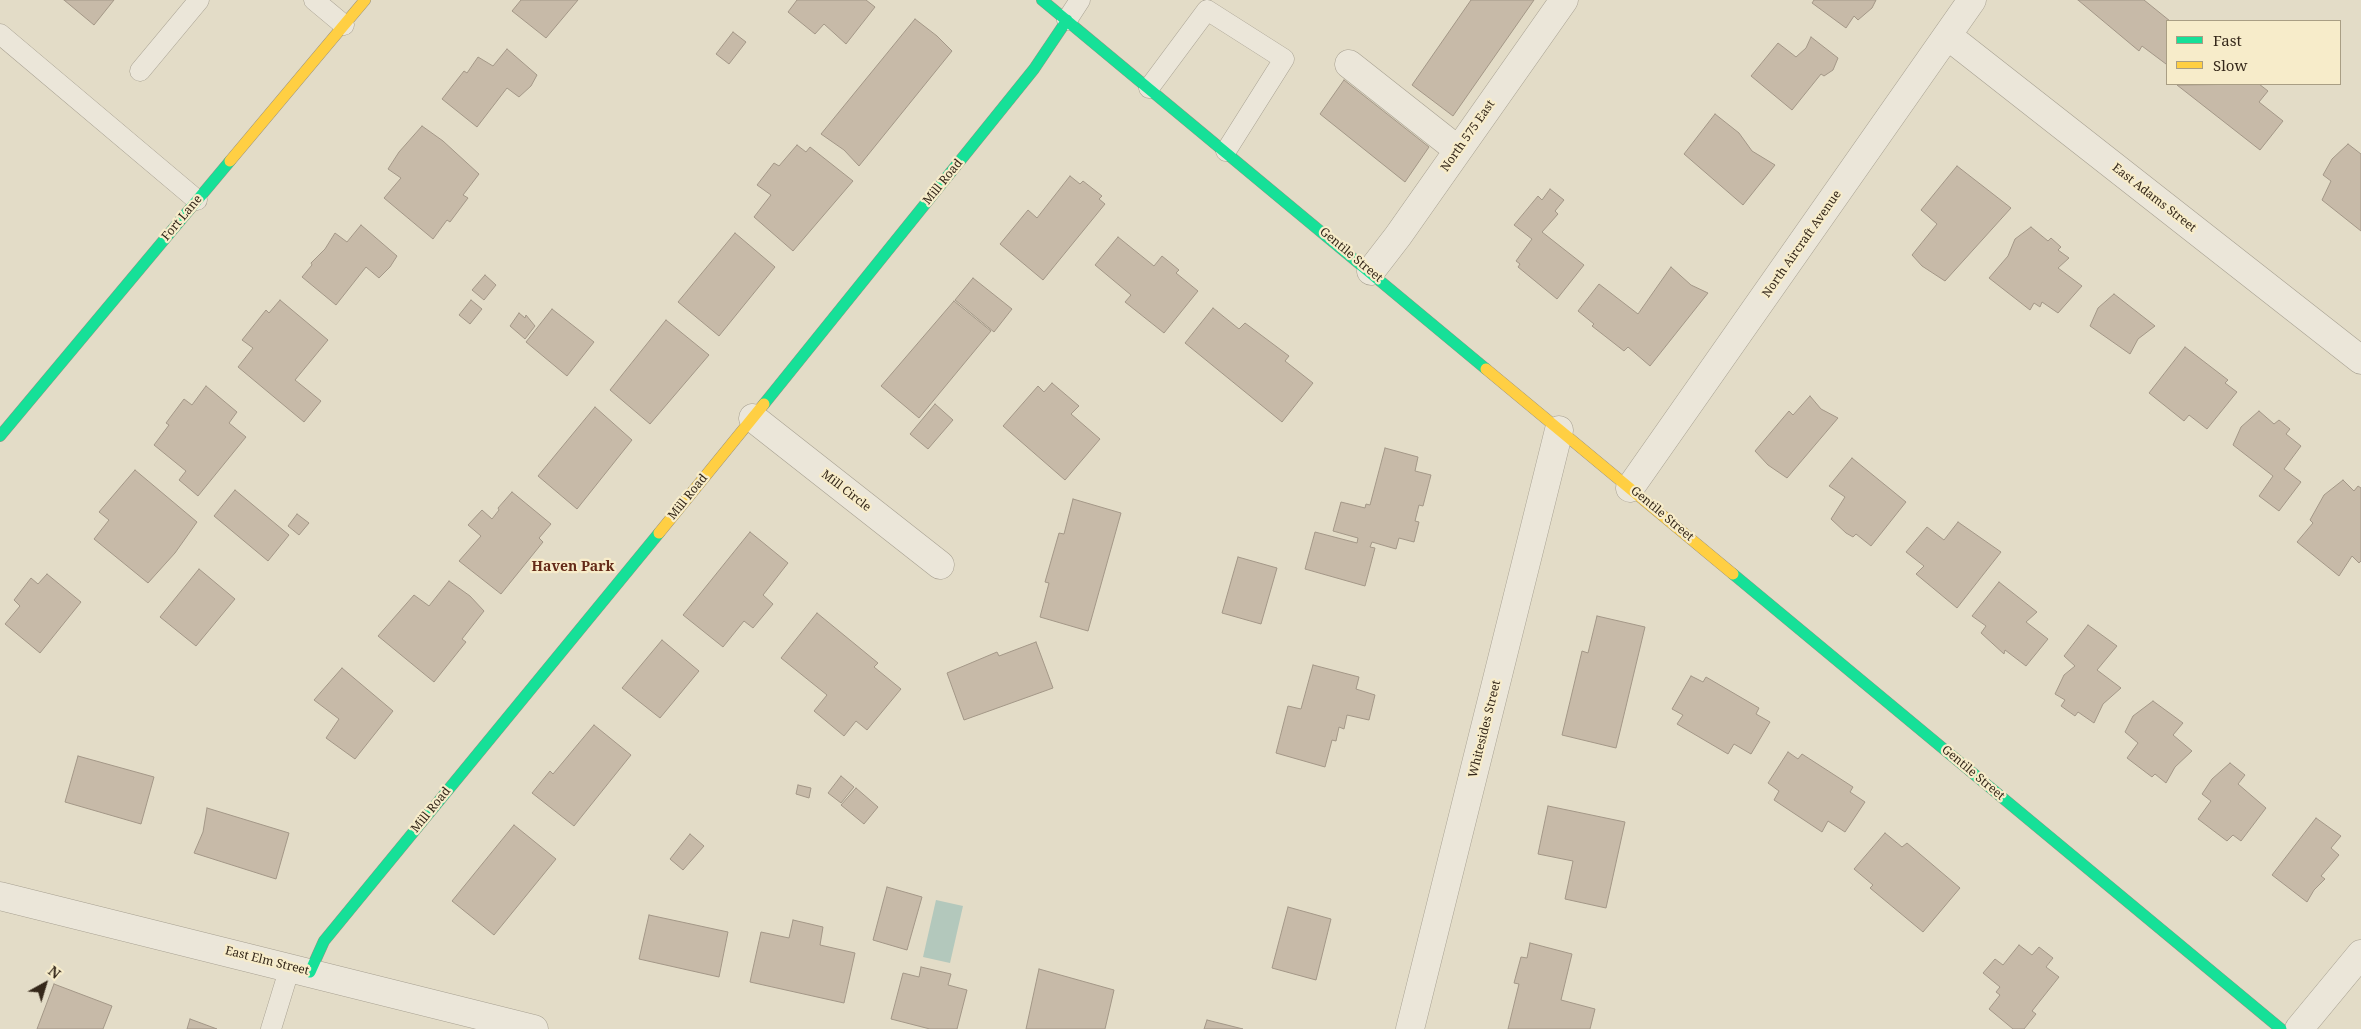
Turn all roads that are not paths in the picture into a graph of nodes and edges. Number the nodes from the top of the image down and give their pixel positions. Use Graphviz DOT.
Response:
graph roads {
  1 [pos="199,0"];
  2 [pos="314,0"];
  3 [pos="365,0"];
  4 [pos="1042,0"];
  5 [pos="1080,0"];
  6 [pos="1564,0"];
  7 [pos="1972,0"];
  8 [pos="1067,20"];
  9 [pos="344,25"];
  10 [pos="0,34"];
  11 [pos="1948,36"];
  12 [pos="1349,64"];
  13 [pos="140,70"];
  14 [pos="1149,88"];
  15 [pos="1458,150"];
  16 [pos="1226,151"];
  17 [pos="197,200"];
  18 [pos="1371,271"];
  19 [pos="2361,360"];
  20 [pos="753,418"];
  21 [pos="1559,430"];
  22 [pos="0,436"];
  23 [pos="1630,488"];
  24 [pos="940,564"];
  25 [pos="0,896"];
  26 [pos="2361,954"];
  27 [pos="300,969"];
  28 [pos="271,1029"];
  29 [pos="534,1029"];
  30 [pos="1410,1029"];
  31 [pos="2281,1029"];
  32 [pos="2298,1029"];
  1 -- 13 [label="lane"];
  2 -- 9 [label="lane"];
  3 -- 9 [label="main road, Fort Lane"];
  4 -- 8 [label="main road, Gentile Street"];
  5 -- 8 [label="lane"];
  6 -- 15 [label="street, North 575 East"];
  7 -- 11 [label="street, North Aircraft Avenue"];
  8 -- 14 [label="main road, Gentile Street"];
  8 -- 20 [label="main road, Mill Road"];
  9 -- 17 [label="main road, Fort Lane"];
  10 -- 17 [label="lane"];
  11 -- 19 [label="street, East Adams Street"];
  11 -- 23 [label="street, North Aircraft Avenue"];
  12 -- 15 [label="street"];
  14 -- 16 [label="main road, Gentile Street"];
  14 -- 16 [label="lane"];
  15 -- 18 [label="street, North 575 East"];
  16 -- 18 [label="main road, Gentile Street"];
  17 -- 22 [label="main road, Fort Lane"];
  18 -- 21 [label="main road, Gentile Street"];
  20 -- 24 [label="street, Mill Circle"];
  20 -- 27 [label="main road, Mill Road"];
  21 -- 23 [label="main road, Gentile Street"];
  21 -- 30 [label="street, Whitesides Street"];
  23 -- 31 [label="main road, Gentile Street"];
  25 -- 27 [label="street, East Elm Street"];
  26 -- 32 [label="street"];
  27 -- 28 [label="lane"];
  27 -- 29 [label="street, East Elm Street"];
}
